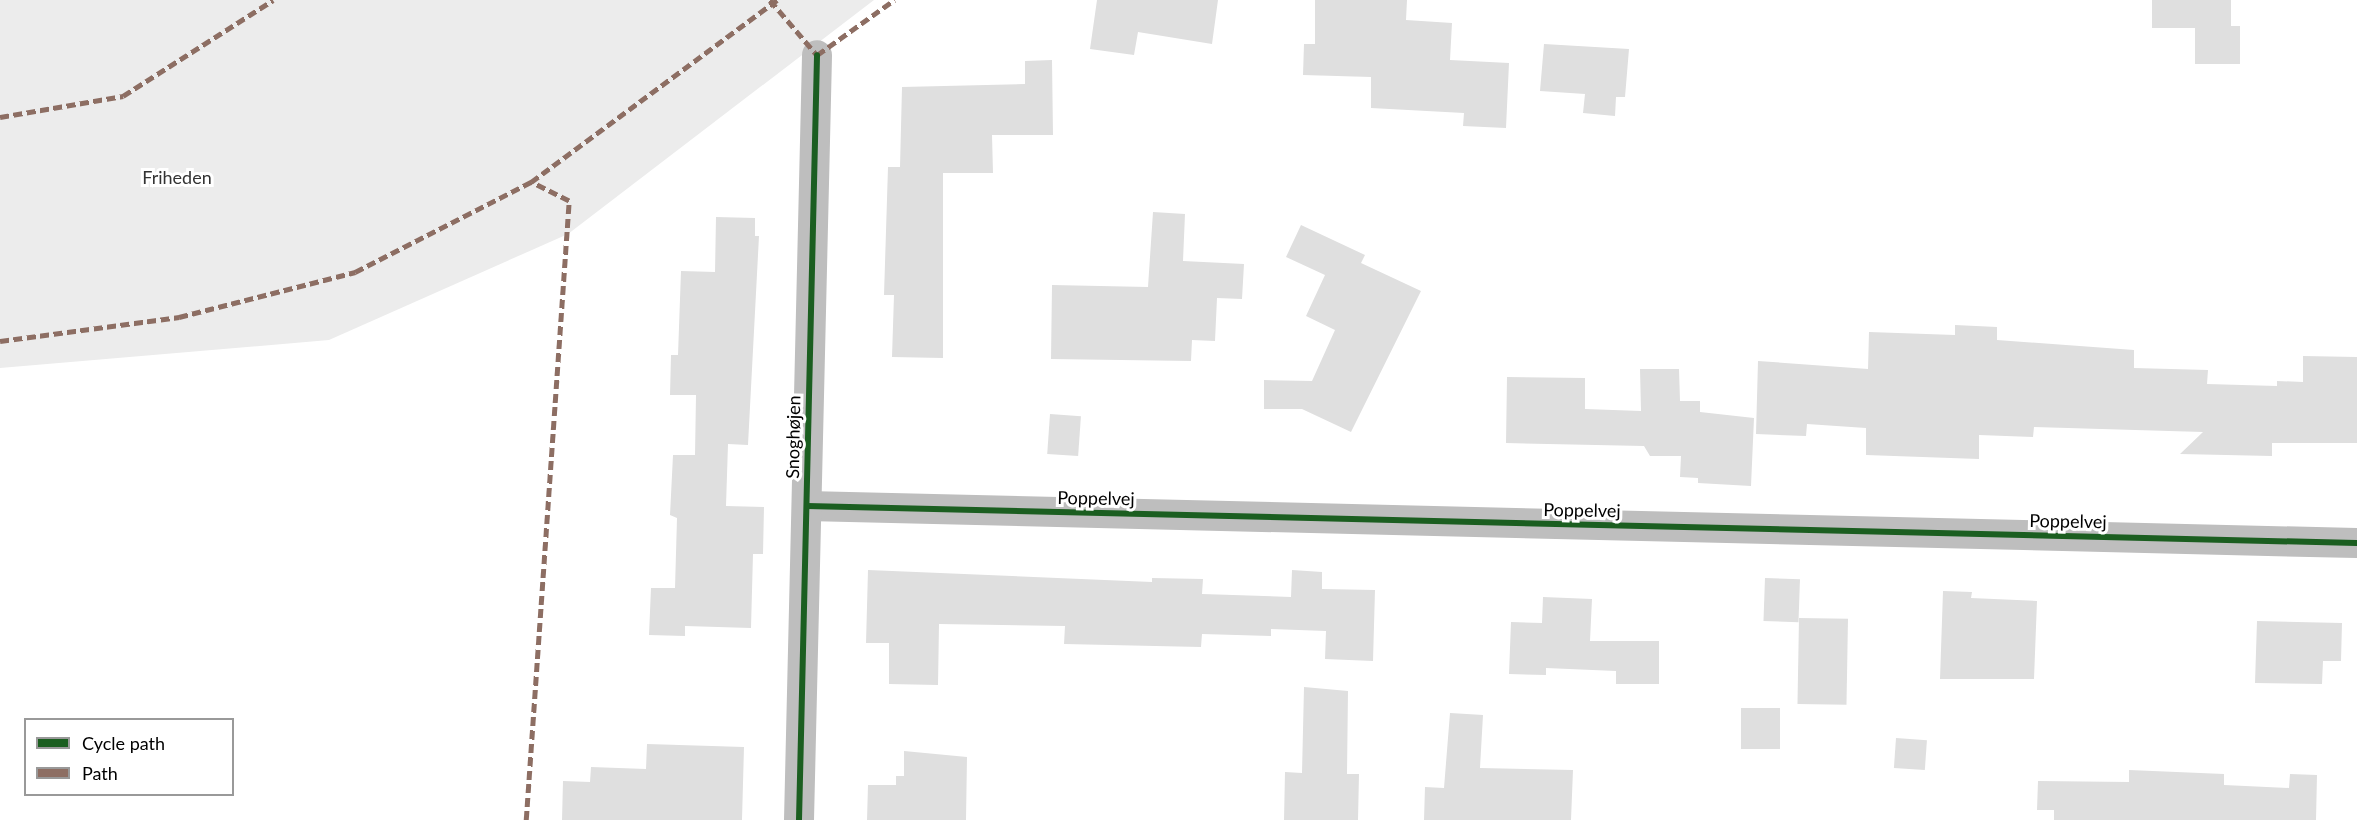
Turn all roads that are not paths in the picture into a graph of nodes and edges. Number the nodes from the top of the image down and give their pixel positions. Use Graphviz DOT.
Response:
graph roads {
  1 [pos="817,55"];
  2 [pos="807,506"];
  3 [pos="2357,543"];
  4 [pos="799,820"];
  1 -- 2 [label="street, Snoghøjen"];
  2 -- 3 [label="street, Poppelvej"];
  2 -- 4 [label="street, Snoghøjen"];
}
